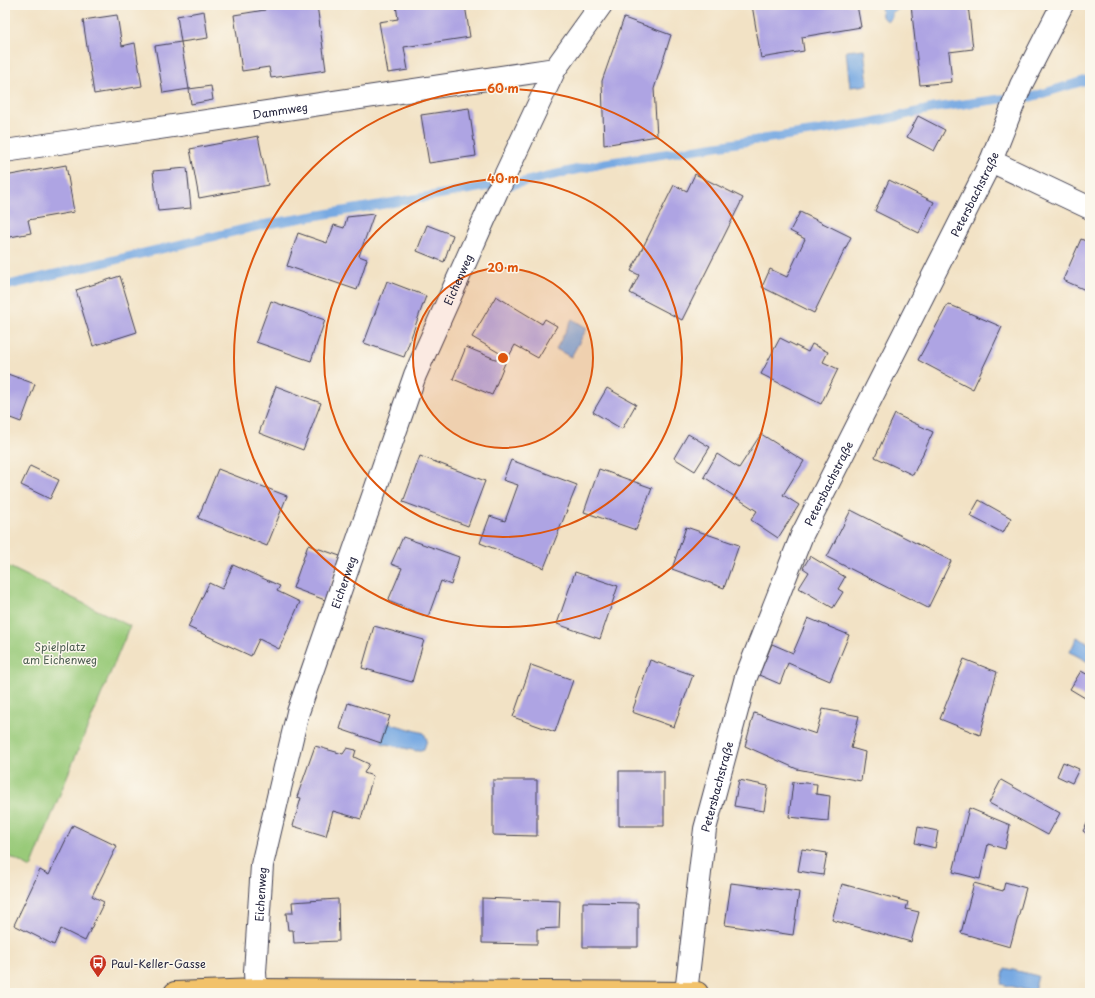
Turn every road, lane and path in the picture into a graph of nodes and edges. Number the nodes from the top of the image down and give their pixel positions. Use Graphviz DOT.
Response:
graph roads {
  1 [pos="601,5"];
  2 [pos="1062,5"];
  3 [pos="555,69"];
  4 [pos="5,151"];
  5 [pos="992,161"];
  6 [pos="1090,208"];
  7 [pos="256,990"];
  8 [pos="175,993"];
  9 [pos="686,993"];
  10 [pos="697,993"];
  1 -- 3 [label="street, Eichenweg"];
  2 -- 5 [label="street, Petersbachstraße"];
  3 -- 4 [label="street, Dammweg"];
  3 -- 7 [label="street, Eichenweg"];
  5 -- 6 [label="street"];
  5 -- 9 [label="street, Petersbachstraße"];
  7 -- 8 [label="main road"];
  7 -- 9 [label="main road"];
  9 -- 10 [label="main road"];
}
